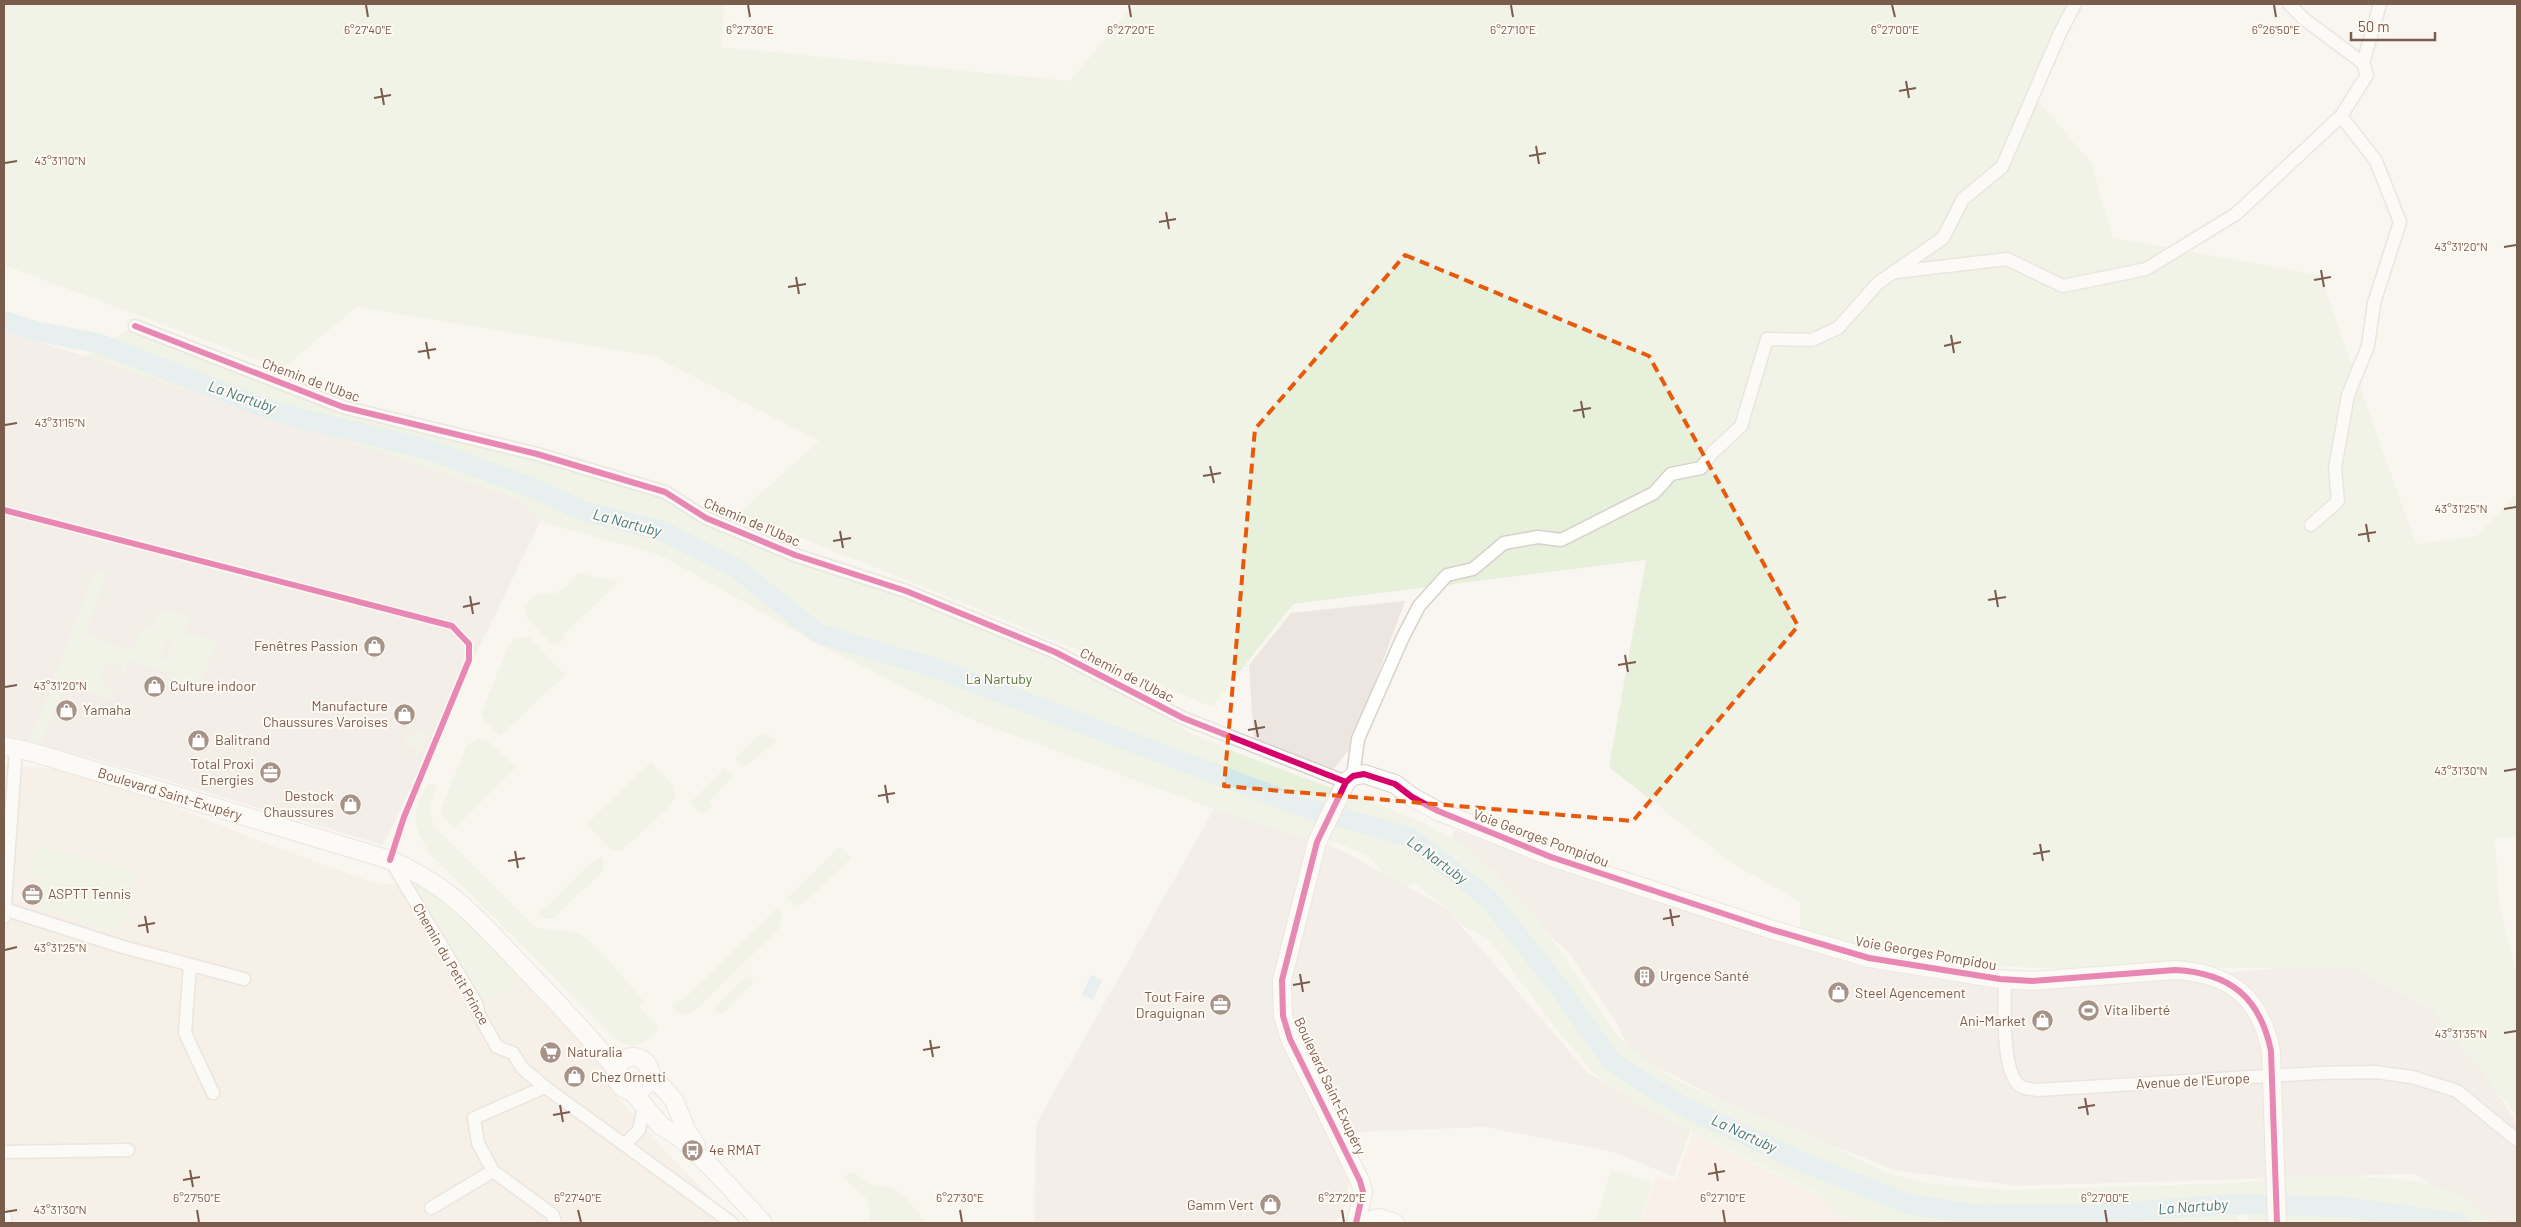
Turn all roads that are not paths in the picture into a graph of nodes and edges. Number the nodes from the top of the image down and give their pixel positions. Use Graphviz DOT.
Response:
graph roads {
  1 [pos="2075,4"];
  2 [pos="2289,4"];
  3 [pos="2380,4"];
  4 [pos="2363,63"];
  5 [pos="2341,116"];
  6 [pos="1894,272"];
  7 [pos="135,326"];
  8 [pos="2311,524"];
  9 [pos="10,748"];
  10 [pos="1347,782"];
  11 [pos="390,860"];
  12 [pos="4,909"];
  13 [pos="4,917"];
  14 [pos="190,965"];
  15 [pos="244,979"];
  16 [pos="2005,979"];
  17 [pos="622,1064"];
  18 [pos="650,1074"];
  19 [pos="2272,1076"];
  20 [pos="545,1087"];
  21 [pos="632,1091"];
  22 [pos="213,1093"];
  23 [pos="644,1106"];
  24 [pos="680,1115"];
  25 [pos="661,1126"];
  26 [pos="639,1130"];
  27 [pos="2517,1140"];
  28 [pos="625,1144"];
  29 [pos="128,1150"];
  30 [pos="4,1152"];
  31 [pos="712,1168"];
  32 [pos="494,1172"];
  33 [pos="1363,1192"];
  34 [pos="431,1208"];
  35 [pos="4,1215"];
  36 [pos="1391,1221"];
  37 [pos="6,1223"];
  38 [pos="555,1223"];
  39 [pos="732,1223"];
  40 [pos="764,1223"];
  41 [pos="1357,1223"];
  42 [pos="2277,1223"];
  1 -- 6 [label="street"];
  2 -- 4 [label="street"];
  3 -- 4 [label="street"];
  4 -- 5 [label="street"];
  5 -- 6 [label="street"];
  5 -- 8 [label="street"];
  6 -- 10 [label="street"];
  7 -- 10 [label="street, Chemin de l'Ubac"];
  9 -- 11 [label="street, Boulevard Saint-Exupéry"];
  9 -- 12 [label="street"];
  10 -- 16 [label="street, Voie Georges Pompidou"];
  10 -- 33 [label="street, Boulevard Saint-Exupéry"];
  11 -- 17 [label="street, Boulevard Saint-Exupéry"];
  11 -- 20 [label="street, Chemin du Petit Prince"];
  12 -- 13 [label="street"];
  12 -- 14 [label="street"];
  14 -- 15 [label="street"];
  14 -- 22 [label="street"];
  16 -- 19 [label="street, Voie Georges Pompidou"];
  16 -- 19 [label="street, Avenue de l'Europe"];
  17 -- 18 [label="street"];
  17 -- 21 [label="street"];
  18 -- 21 [label="street"];
  18 -- 24 [label="street"];
  19 -- 27 [label="street, Avenue de l'Europe"];
  19 -- 42 [label="street, Voie Georges Pompidou"];
  20 -- 28 [label="street, Chemin du Petit Prince"];
  20 -- 32 [label="street"];
  21 -- 23 [label="street"];
  23 -- 25 [label="street"];
  23 -- 26 [label="street"];
  24 -- 25 [label="street"];
  24 -- 31 [label="street"];
  25 -- 26 [label="street"];
  25 -- 31 [label="street"];
  26 -- 28 [label="street"];
  28 -- 39 [label="street, Chemin du Petit Prince"];
  29 -- 30 [label="street"];
  31 -- 40 [label="street"];
  32 -- 34 [label="street"];
  32 -- 38 [label="street"];
  33 -- 36 [label="street"];
  33 -- 41 [label="street"];
  35 -- 37 [label="street"];
  36 -- 41 [label="street"];
}
